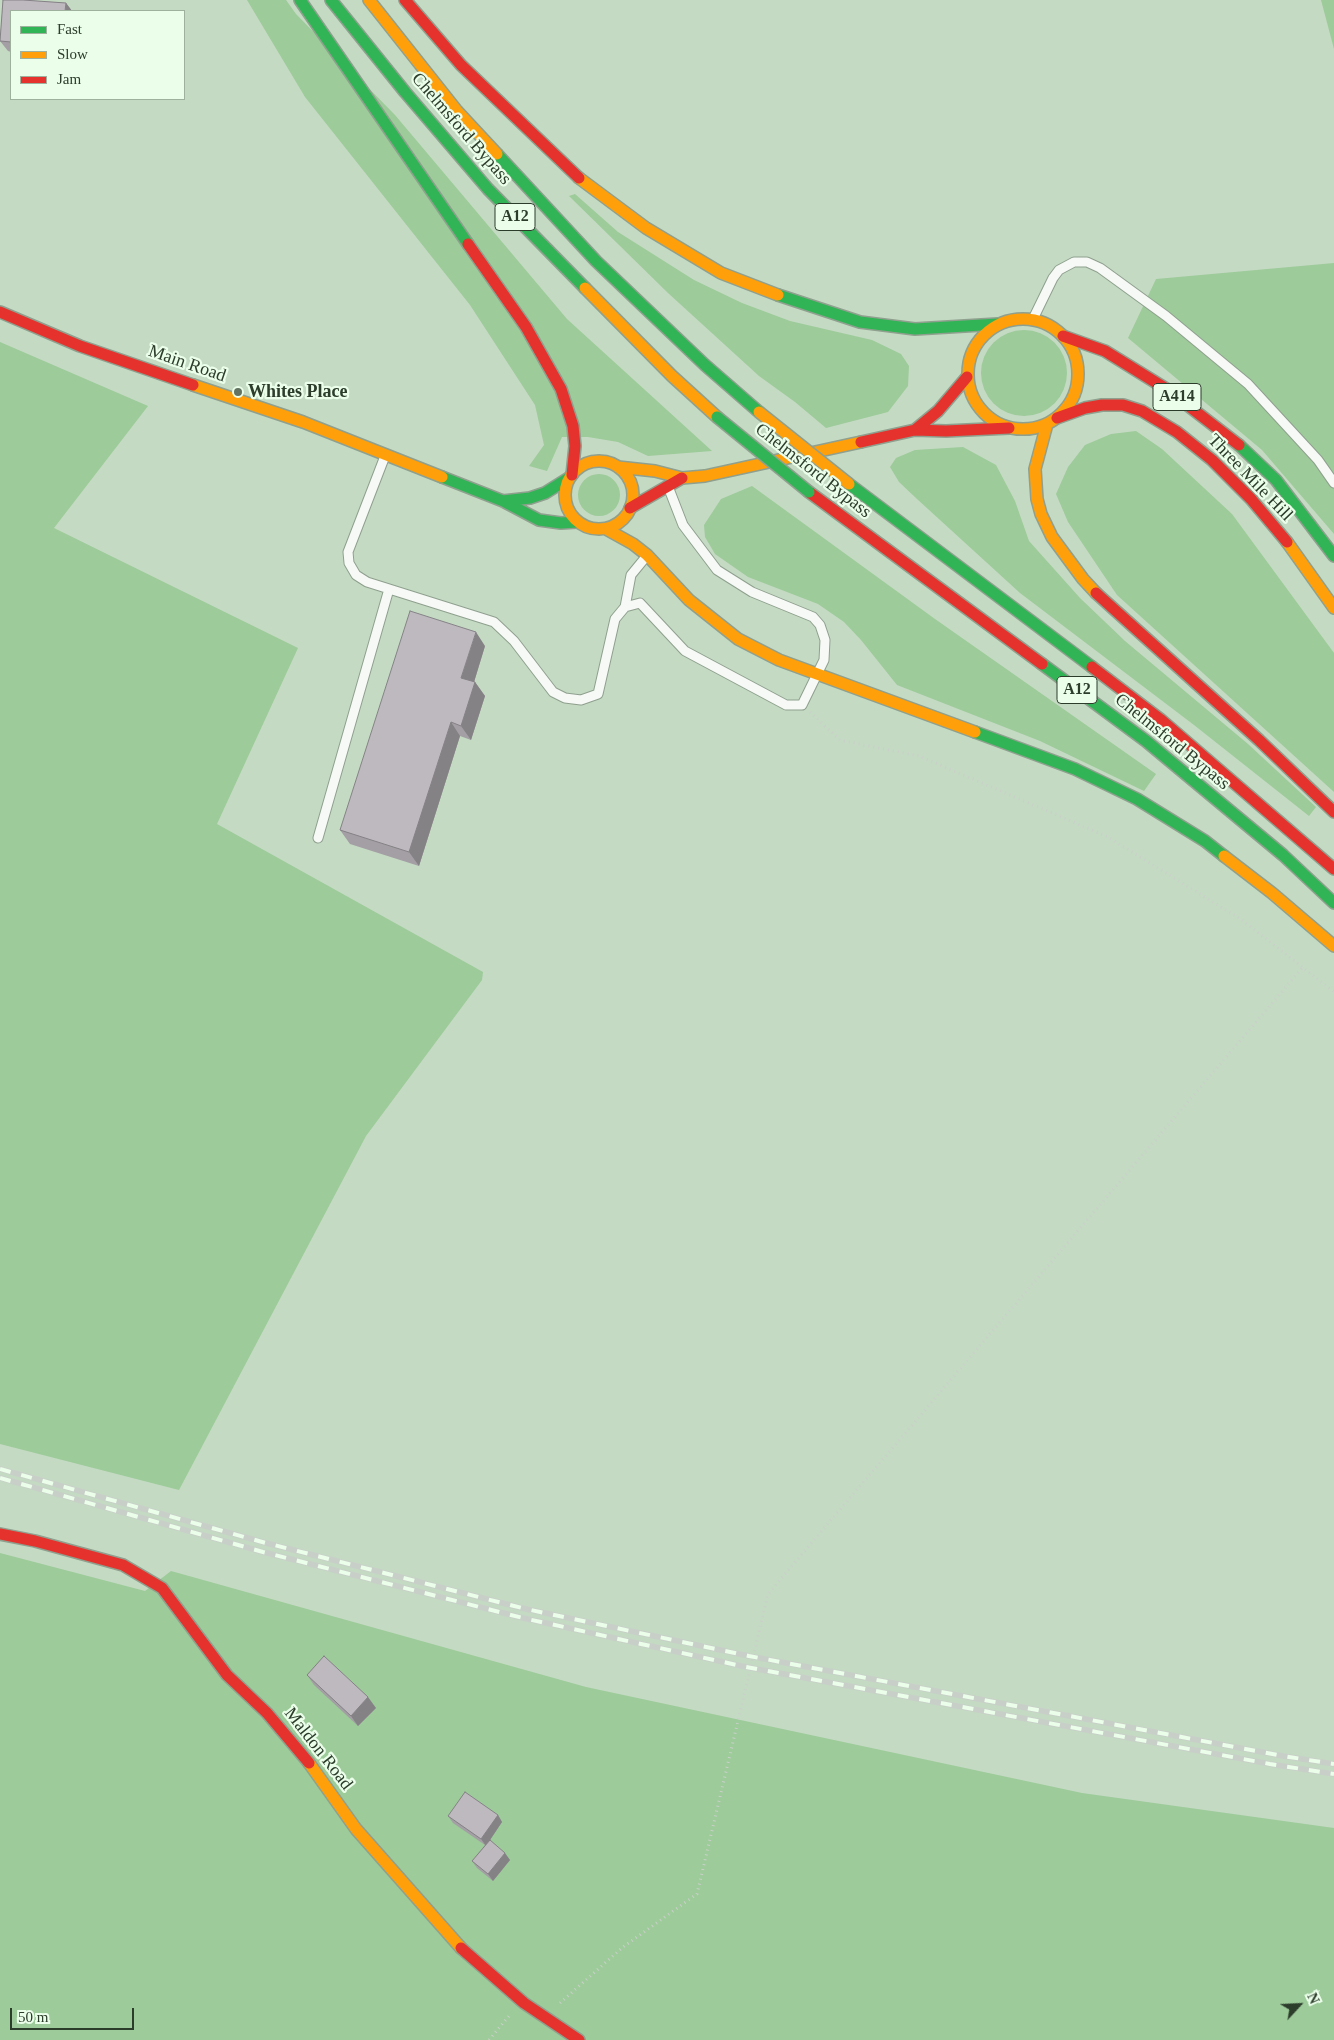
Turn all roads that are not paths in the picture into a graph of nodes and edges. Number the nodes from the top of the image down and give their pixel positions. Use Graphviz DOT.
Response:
graph roads {
  1 [pos="300,0"];
  2 [pos="331,0"];
  3 [pos="369,0"];
  4 [pos="405,0"];
  5 [pos="0,312"];
  6 [pos="1033,319"];
  7 [pos="998,324"];
  8 [pos="1063,336"];
  9 [pos="967,377"];
  10 [pos="1052,421"];
  11 [pos="1009,428"];
  12 [pos="916,430"];
  13 [pos="385,455"];
  14 [pos="618,467"];
  15 [pos="666,474"];
  16 [pos="570,476"];
  17 [pos="682,478"];
  18 [pos="1334,483"];
  19 [pos="669,487"];
  20 [pos="503,501"];
  21 [pos="630,508"];
  22 [pos="577,522"];
  23 [pos="606,529"];
  24 [pos="647,556"];
  25 [pos="1334,556"];
  26 [pos="389,590"];
  27 [pos="625,608"];
  28 [pos="1334,608"];
  29 [pos="816,674"];
  30 [pos="1334,812"];
  31 [pos="318,838"];
  32 [pos="1334,869"];
  33 [pos="1334,903"];
  34 [pos="1334,946"];
  35 [pos="0,1534"];
  36 [pos="578,2040"];
  1 -- 16 [label="main road"];
  2 -- 33 [label="main road, Chelmsford Bypass / A12, bridge"];
  3 -- 32 [label="main road, Chelmsford Bypass / A12, bridge"];
  4 -- 7 [label="main road"];
  5 -- 13 [label="main road, Main Road"];
  6 -- 7 [label="main road"];
  6 -- 8 [label="main road"];
  6 -- 18 [label="lane"];
  7 -- 9 [label="main road"];
  8 -- 10 [label="main road"];
  8 -- 25 [label="main road, Three Mile Hill / A414"];
  9 -- 11 [label="main road"];
  9 -- 12 [label="main road"];
  10 -- 11 [label="main road"];
  10 -- 28 [label="main road, Three Mile Hill / A414"];
  10 -- 30 [label="main road"];
  11 -- 12 [label="main road"];
  12 -- 17 [label="main road"];
  13 -- 20 [label="main road, Main Road"];
  13 -- 26 [label="lane"];
  14 -- 15 [label="main road"];
  14 -- 16 [label="main road"];
  14 -- 21 [label="main road"];
  15 -- 17 [label="main road"];
  15 -- 19 [label="lane"];
  16 -- 20 [label="main road, Main Road"];
  16 -- 22 [label="main road"];
  17 -- 19 [label="main road"];
  19 -- 21 [label="main road"];
  19 -- 29 [label="lane"];
  20 -- 22 [label="main road, Main Road"];
  21 -- 23 [label="main road"];
  22 -- 23 [label="main road"];
  23 -- 24 [label="main road"];
  24 -- 27 [label="lane"];
  24 -- 29 [label="main road"];
  26 -- 27 [label="lane"];
  26 -- 31 [label="lane"];
  27 -- 29 [label="lane"];
  29 -- 34 [label="main road"];
  35 -- 36 [label="main road, Maldon Road"];
}
